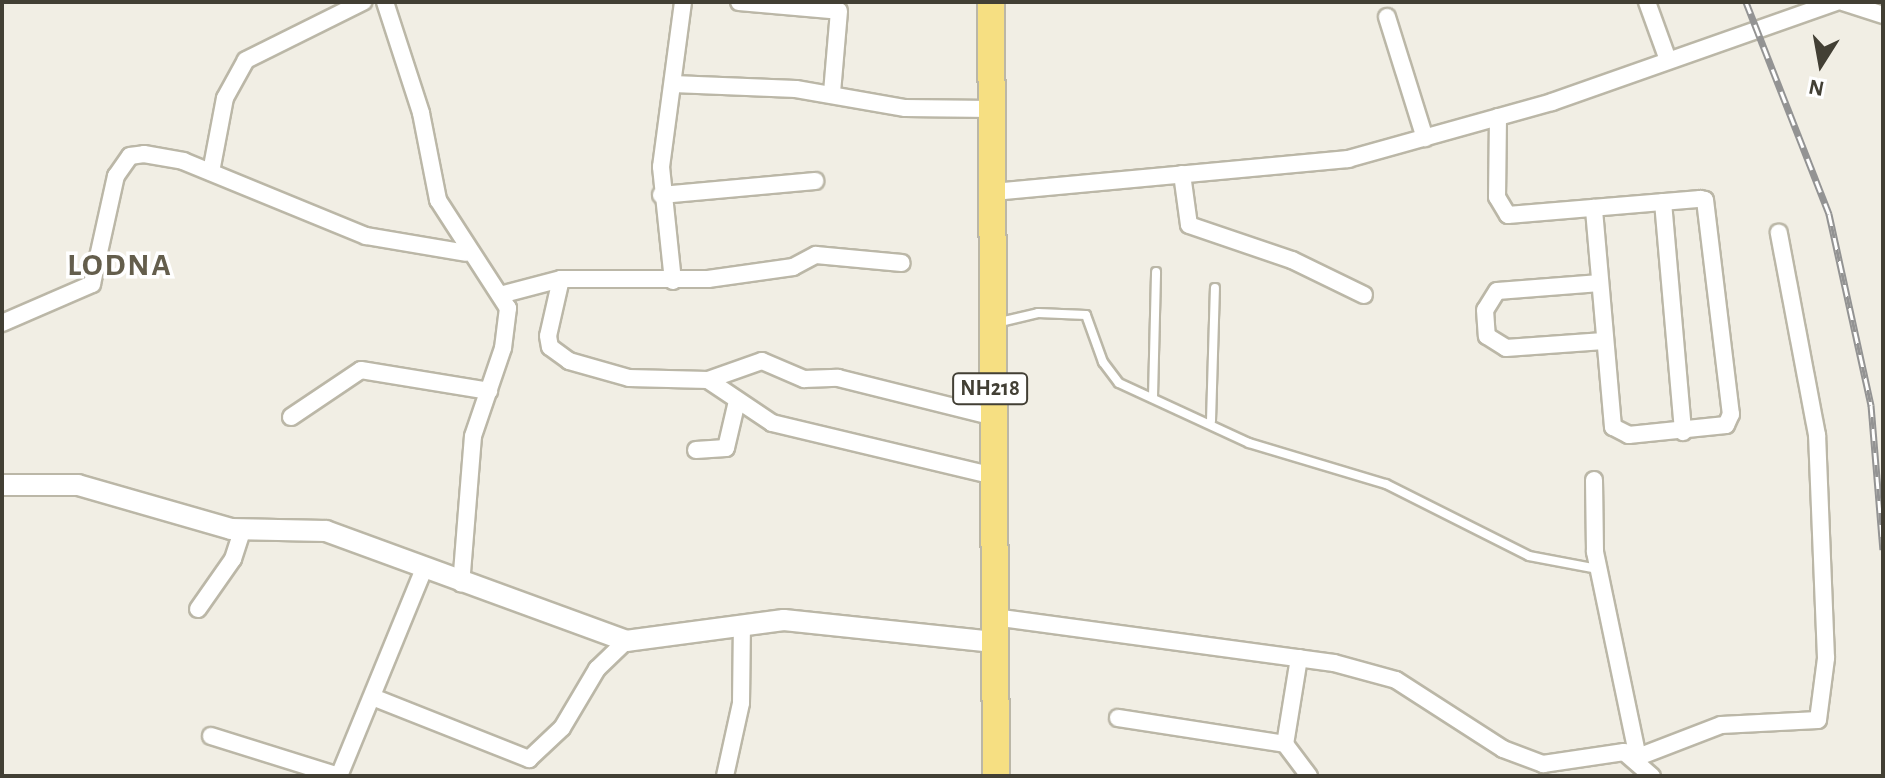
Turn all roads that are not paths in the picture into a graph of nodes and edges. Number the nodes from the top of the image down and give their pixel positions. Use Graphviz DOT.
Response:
graph roads {
  1 [pos="363,2"];
  2 [pos="385,2"];
  3 [pos="683,2"];
  4 [pos="739,2"];
  5 [pos="991,2"];
  6 [pos="1647,2"];
  7 [pos="1836,2"];
  8 [pos="1843,2"];
  9 [pos="1806,6"];
  10 [pos="1881,11"];
  11 [pos="1387,17"];
  12 [pos="1668,60"];
  13 [pos="673,84"];
  14 [pos="832,93"];
  15 [pos="992,109"];
  16 [pos="1498,117"];
  17 [pos="1425,138"];
  18 [pos="211,172"];
  19 [pos="1182,174"];
  20 [pos="815,181"];
  21 [pos="993,192"];
  22 [pos="661,195"];
  23 [pos="1663,202"];
  24 [pos="1594,208"];
  25 [pos="1779,233"];
  26 [pos="466,253"];
  27 [pos="902,263"];
  28 [pos="1156,272"];
  29 [pos="561,279"];
  30 [pos="673,281"];
  31 [pos="1600,283"];
  32 [pos="1215,288"];
  33 [pos="500,295"];
  34 [pos="1364,295"];
  35 [pos="2,323"];
  36 [pos="991,324"];
  37 [pos="1604,341"];
  38 [pos="708,380"];
  39 [pos="489,391"];
  40 [pos="1153,397"];
  41 [pos="737,401"];
  42 [pos="990,416"];
  43 [pos="291,417"];
  44 [pos="1211,421"];
  45 [pos="1683,432"];
  46 [pos="696,450"];
  47 [pos="990,475"];
  48 [pos="1594,480"];
  49 [pos="2,485"];
  50 [pos="243,529"];
  51 [pos="424,569"];
  52 [pos="1598,569"];
  53 [pos="461,584"];
  54 [pos="198,609"];
  55 [pos="742,625"];
  56 [pos="994,629"];
  57 [pos="626,641"];
  58 [pos="1299,658"];
  59 [pos="375,698"];
  60 [pos="1118,718"];
  61 [pos="211,736"];
  62 [pos="1285,744"];
  63 [pos="1638,757"];
  64 [pos="339,776"];
  65 [pos="725,776"];
  66 [pos="996,776"];
  67 [pos="1309,776"];
  68 [pos="1652,776"];
  1 -- 18 [label="street"];
  2 -- 26 [label="street"];
  3 -- 13 [label="street"];
  4 -- 14 [label="street"];
  5 -- 15 [label="highway, NH218"];
  6 -- 12 [label="street"];
  7 -- 9 [label="street"];
  8 -- 10 [label="street"];
  9 -- 12 [label="street"];
  11 -- 17 [label="street"];
  12 -- 16 [label="street"];
  13 -- 14 [label="street"];
  13 -- 22 [label="street"];
  14 -- 15 [label="street"];
  15 -- 21 [label="highway, NH218"];
  16 -- 17 [label="street"];
  16 -- 24 [label="street"];
  17 -- 19 [label="street"];
  18 -- 26 [label="street"];
  18 -- 35 [label="street"];
  19 -- 21 [label="street"];
  19 -- 34 [label="street"];
  20 -- 22 [label="street"];
  21 -- 36 [label="highway, NH218"];
  22 -- 30 [label="street"];
  23 -- 24 [label="street"];
  23 -- 45 [label="street"];
  23 -- 45 [label="street"];
  24 -- 31 [label="street"];
  25 -- 63 [label="street"];
  26 -- 33 [label="street"];
  27 -- 30 [label="street"];
  28 -- 40 [label="lane"];
  29 -- 30 [label="street"];
  29 -- 33 [label="street"];
  29 -- 38 [label="street"];
  31 -- 37 [label="street"];
  31 -- 37 [label="street"];
  32 -- 44 [label="lane"];
  33 -- 39 [label="street"];
  36 -- 40 [label="lane"];
  36 -- 42 [label="highway, NH218"];
  37 -- 45 [label="street"];
  38 -- 41 [label="street"];
  38 -- 42 [label="street"];
  39 -- 43 [label="street"];
  39 -- 53 [label="street"];
  40 -- 44 [label="lane"];
  41 -- 46 [label="street"];
  41 -- 47 [label="street"];
  42 -- 47 [label="highway, NH218"];
  44 -- 52 [label="lane"];
  47 -- 56 [label="highway, NH218"];
  48 -- 52 [label="street"];
  49 -- 50 [label="street"];
  50 -- 51 [label="street"];
  50 -- 54 [label="street"];
  51 -- 53 [label="street"];
  51 -- 59 [label="street"];
  52 -- 63 [label="street"];
  53 -- 57 [label="street"];
  55 -- 56 [label="street"];
  55 -- 57 [label="street"];
  55 -- 65 [label="street"];
  56 -- 58 [label="street"];
  56 -- 66 [label="highway, NH218"];
  57 -- 59 [label="street"];
  58 -- 62 [label="street"];
  58 -- 63 [label="street"];
  59 -- 64 [label="street"];
  60 -- 62 [label="street"];
  61 -- 64 [label="street"];
  62 -- 67 [label="street"];
  63 -- 68 [label="street"];
}
